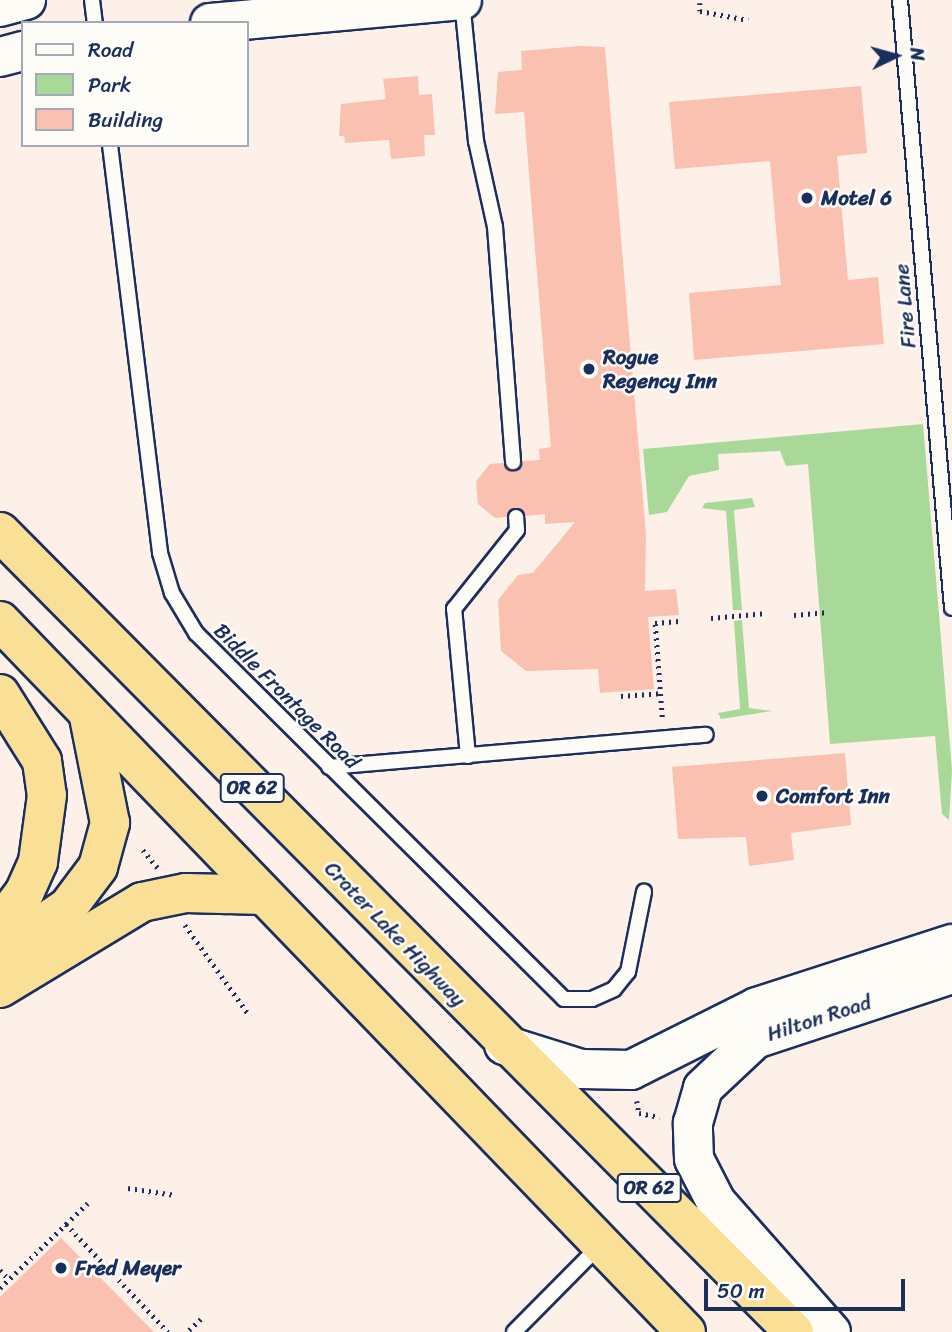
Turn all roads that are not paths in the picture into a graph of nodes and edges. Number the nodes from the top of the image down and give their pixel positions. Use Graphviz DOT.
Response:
graph roads {
  1 [pos="26,0"];
  2 [pos="92,0"];
  3 [pos="462,0"];
  4 [pos="900,0"];
  5 [pos="0,7"];
  6 [pos="95,21"];
  7 [pos="232,21"];
  8 [pos="21,52"];
  9 [pos="0,57"];
  10 [pos="110,147"];
  11 [pos="513,462"];
  12 [pos="516,517"];
  13 [pos="0,532"];
  14 [pos="952,608"];
  15 [pos="0,621"];
  16 [pos="0,694"];
  17 [pos="89,715"];
  18 [pos="706,735"];
  19 [pos="468,756"];
  20 [pos="329,767"];
  21 [pos="644,892"];
  22 [pos="262,895"];
  23 [pos="0,925"];
  24 [pos="952,944"];
  25 [pos="0,953"];
  26 [pos="952,974"];
  27 [pos="0,988"];
  28 [pos="503,1045"];
  29 [pos="601,1244"];
  30 [pos="514,1332"];
  31 [pos="687,1332"];
  32 [pos="794,1332"];
  33 [pos="831,1332"];
  1 -- 5 [label="main road"];
  2 -- 6 [label="lane"];
  3 -- 7 [label="main road"];
  3 -- 11 [label="lane"];
  4 -- 14 [label="lane, Fire Lane"];
  8 -- 9 [label="main road"];
  10 -- 20 [label="lane, Biddle Frontage Road"];
  12 -- 19 [label="lane"];
  13 -- 28 [label="highway, Crater Lake Highway / OR 62"];
  15 -- 17 [label="highway"];
  16 -- 23 [label="highway"];
  17 -- 22 [label="highway"];
  17 -- 25 [label="highway"];
  18 -- 19 [label="lane"];
  19 -- 20 [label="lane"];
  20 -- 21 [label="lane, Biddle Frontage Road"];
  22 -- 27 [label="highway"];
  22 -- 29 [label="highway"];
  24 -- 28 [label="main road, Hilton Road"];
  26 -- 33 [label="main road, Hilton Road"];
  28 -- 32 [label="highway, Crater Lake Highway / OR 62"];
  29 -- 30 [label="lane"];
  29 -- 31 [label="highway"];
}
